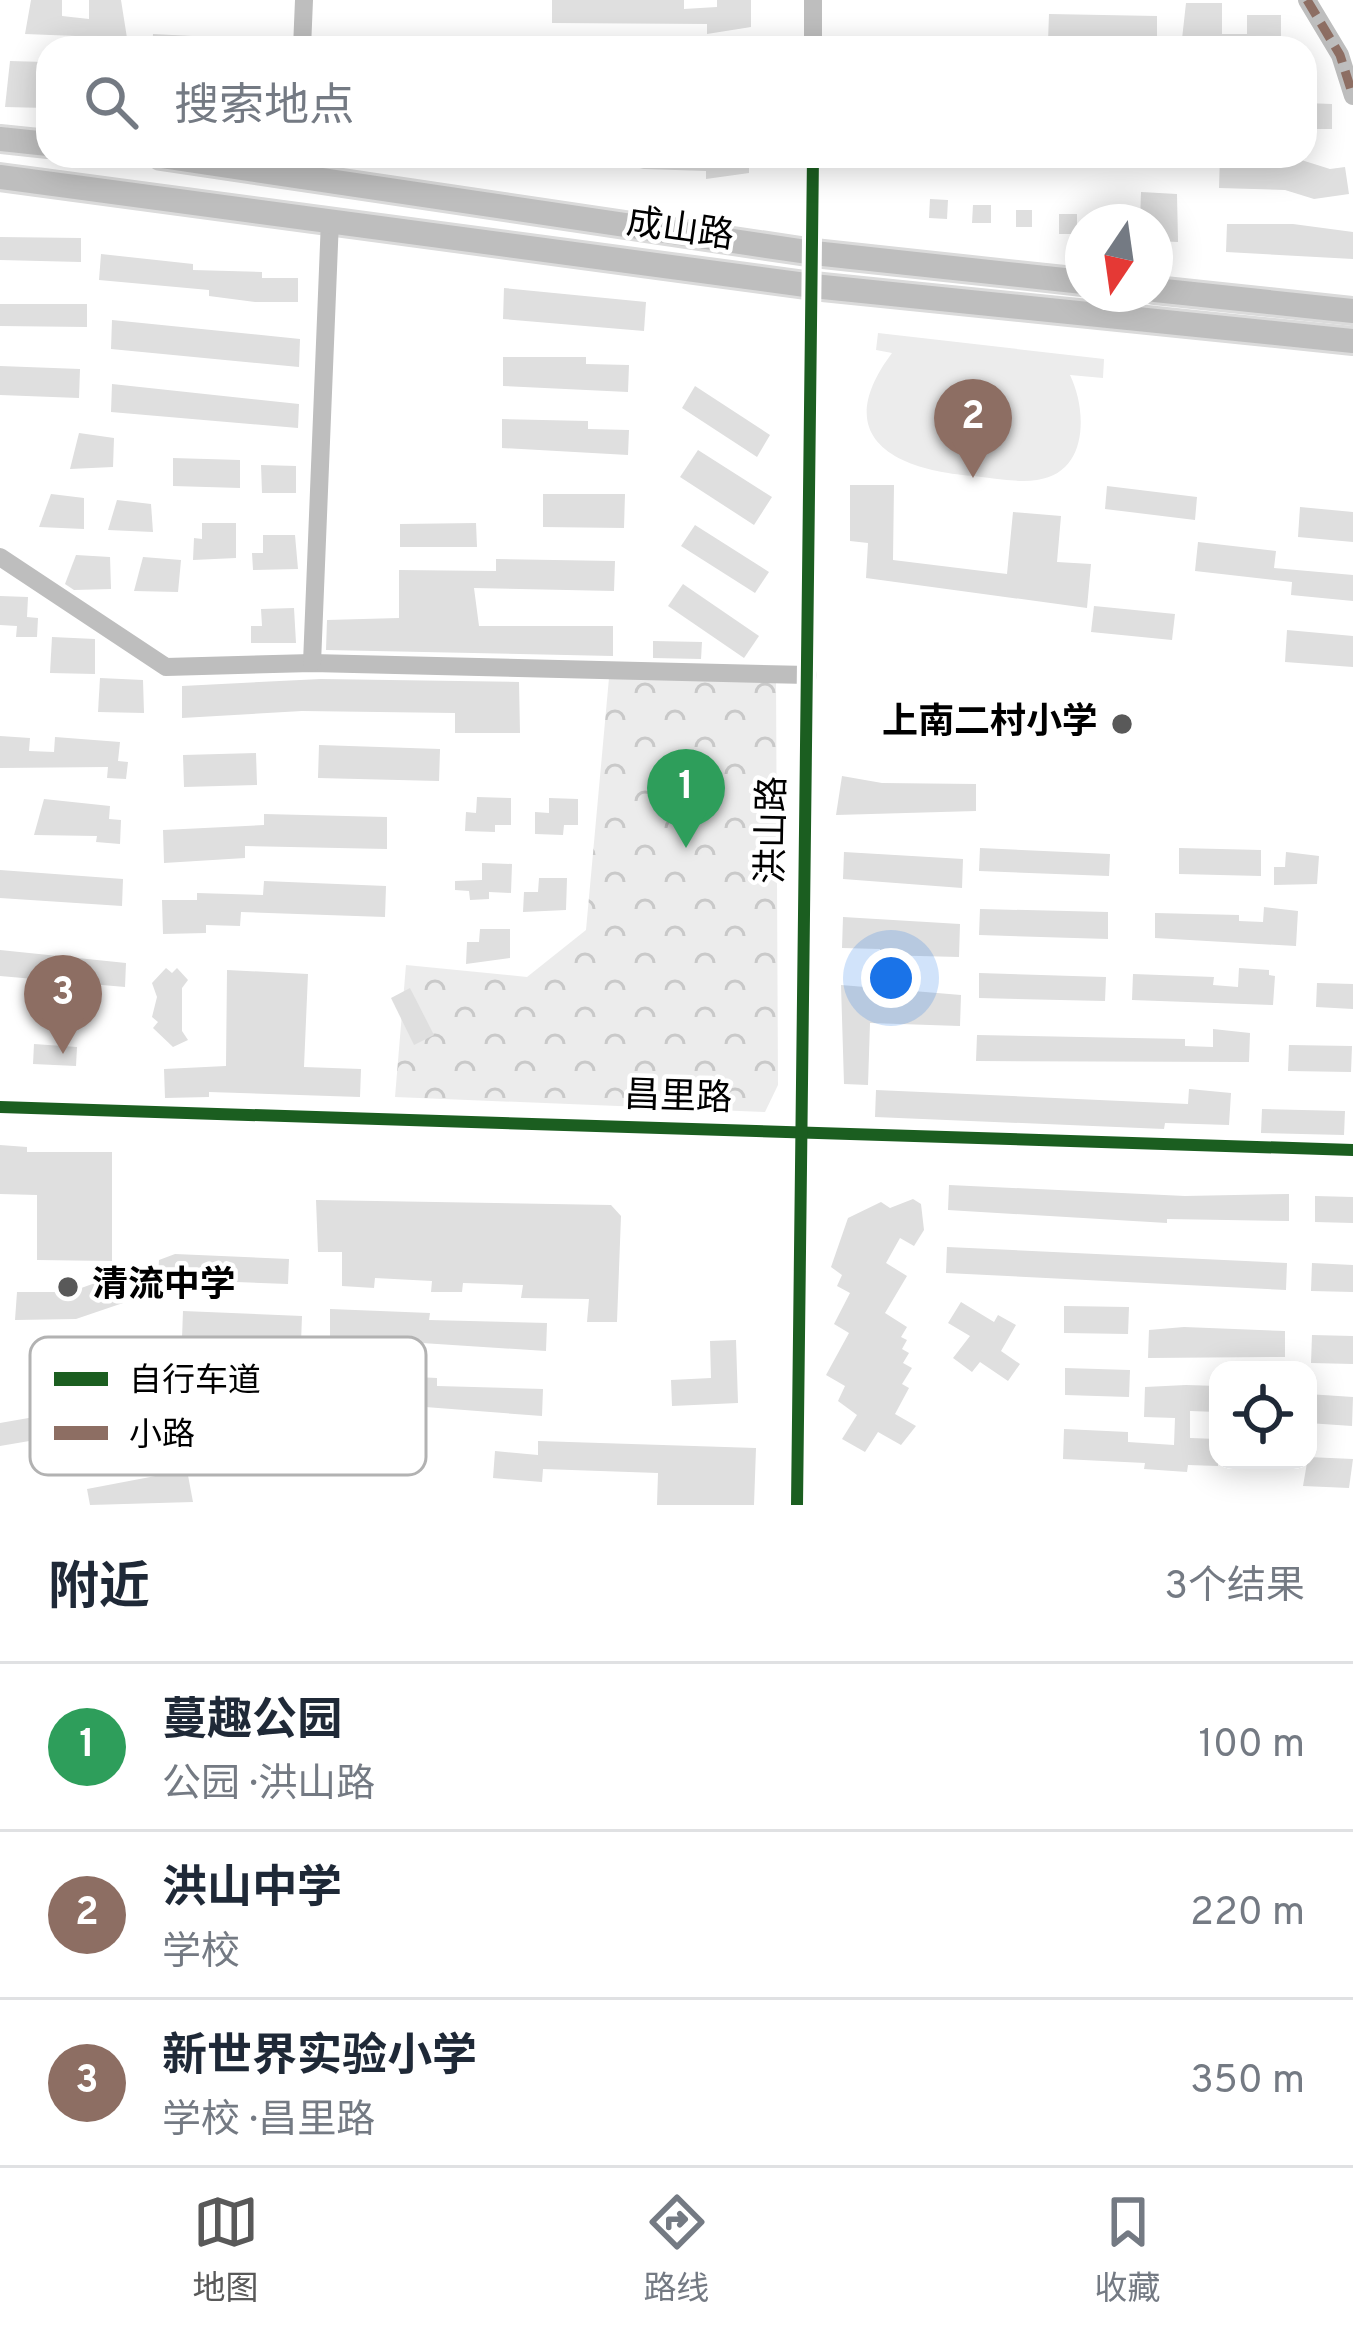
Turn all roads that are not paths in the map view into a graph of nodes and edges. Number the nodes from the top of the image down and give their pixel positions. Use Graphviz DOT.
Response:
graph roads {
  1 [pos="304,0"];
  2 [pos="813,0"];
  3 [pos="1307,0"];
  4 [pos="302,36"];
  5 [pos="813,36"];
  6 [pos="1353,96"];
  7 [pos="0,139"];
  8 [pos="36,143"];
  9 [pos="318,168"];
  10 [pos="813,168"];
  11 [pos="0,177"];
  12 [pos="330,220"];
  13 [pos="814,253"];
  14 [pos="1065,280"];
  15 [pos="813,286"];
  16 [pos="1173,292"];
  17 [pos="1353,311"];
  18 [pos="1353,341"];
  19 [pos="0,557"];
  20 [pos="312,663"];
  21 [pos="808,675"];
  22 [pos="0,1107"];
  23 [pos="800,1134"];
  24 [pos="1353,1150"];
  25 [pos="797,1505"];
  1 -- 4 [label="street"];
  2 -- 5 [label="street"];
  3 -- 6 [label="street"];
  7 -- 8 [label="main road"];
  9 -- 13 [label="main road, 成山路"];
  10 -- 13 [label="street, 洪山路"];
  11 -- 12 [label="main road, 成山路"];
  12 -- 15 [label="main road, 成山路"];
  12 -- 20 [label="street"];
  13 -- 14 [label="main road, 成山路"];
  13 -- 15 [label="street, 洪山路"];
  15 -- 18 [label="main road, 成山路"];
  15 -- 21 [label="street, 洪山路"];
  16 -- 17 [label="main road"];
  19 -- 20 [label="street"];
  20 -- 21 [label="street"];
  21 -- 23 [label="street, 洪山路"];
  22 -- 23 [label="street, 昌里路"];
  23 -- 24 [label="street, 昌里路"];
  23 -- 25 [label="street, 洪山路"];
}
